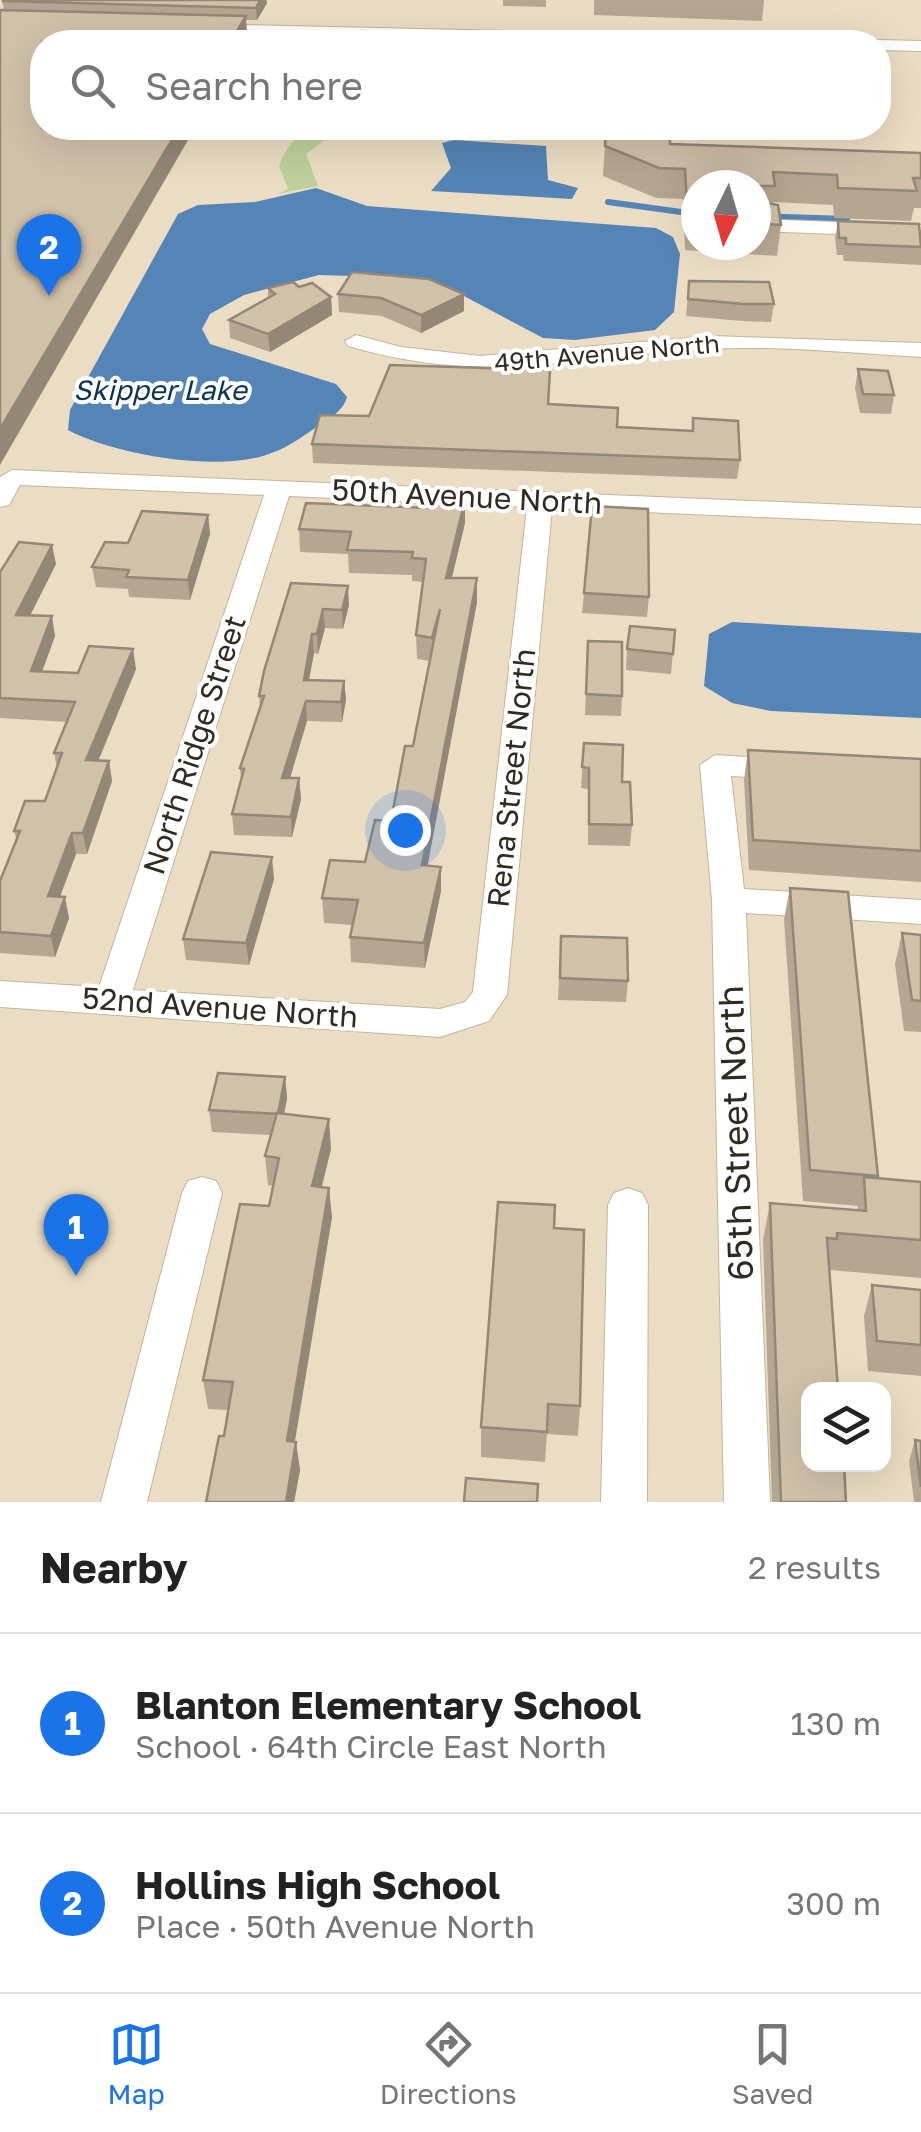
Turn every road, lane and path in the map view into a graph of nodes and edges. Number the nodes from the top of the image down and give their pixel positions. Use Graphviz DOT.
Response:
graph roads {
  1 [pos="191,27"];
  2 [pos="308,30"];
  3 [pos="891,45"];
  4 [pos="921,46"];
  5 [pos="771,226"];
  6 [pos="921,231"];
  7 [pos="356,342"];
  8 [pos="921,350"];
  9 [pos="279,488"];
  10 [pos="6,489"];
  11 [pos="540,501"];
  12 [pos="921,516"];
  13 [pos="809,770"];
  14 [pos="729,900"];
  15 [pos="921,912"];
  16 [pos="0,994"];
  17 [pos="112,1001"];
  18 [pos="440,1023"];
  19 [pos="202,1193"];
  20 [pos="628,1205"];
  21 [pos="124,1502"];
  22 [pos="624,1502"];
  23 [pos="747,1502"];
  1 -- 2 [label="street"];
  3 -- 4 [label="street"];
  5 -- 6 [label="street"];
  7 -- 8 [label="street, 49th Avenue North"];
  9 -- 10 [label="street, 50th Avenue North"];
  9 -- 11 [label="street, 50th Avenue North"];
  9 -- 17 [label="street, North Ridge Street"];
  11 -- 12 [label="street, 50th Avenue North"];
  11 -- 18 [label="street, Rena Street North"];
  13 -- 14 [label="street, 65th Street North"];
  14 -- 15 [label="street"];
  14 -- 23 [label="street, 65th Street North"];
  16 -- 17 [label="street, 52nd Avenue North"];
  17 -- 18 [label="street, 52nd Avenue North"];
  19 -- 21 [label="street"];
  20 -- 22 [label="street"];
}
